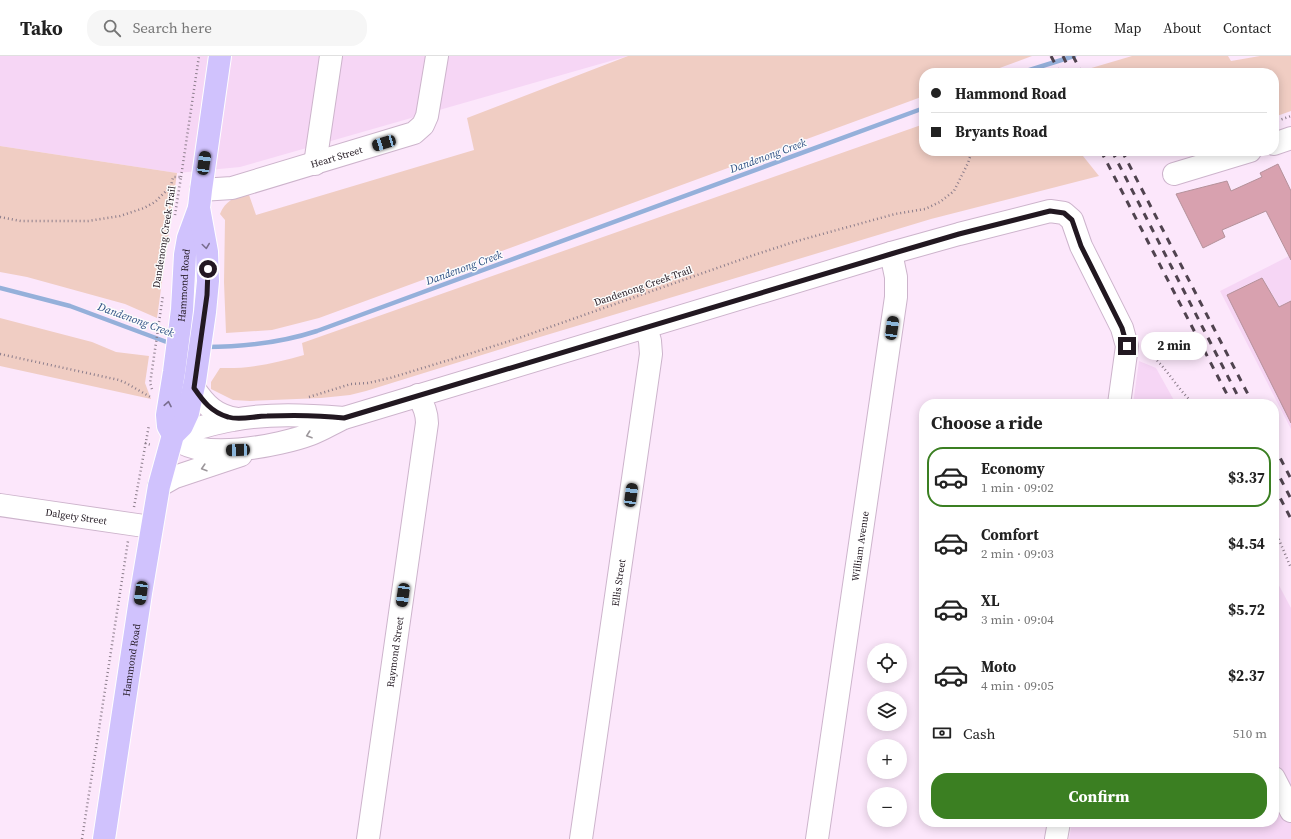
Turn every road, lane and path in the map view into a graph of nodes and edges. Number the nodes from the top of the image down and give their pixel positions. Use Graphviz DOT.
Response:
graph roads {
  1 [pos="199,56"];
  2 [pos="220,56"];
  3 [pos="331,56"];
  4 [pos="436,56"];
  5 [pos="1291,116"];
  6 [pos="1279,120"];
  7 [pos="1291,138"];
  8 [pos="1279,142"];
  9 [pos="970,156"];
  10 [pos="1233,156"];
  11 [pos="315,164"];
  12 [pos="1174,174"];
  13 [pos="182,177"];
  14 [pos="200,199"];
  15 [pos="175,215"];
  16 [pos="0,217"];
  17 [pos="891,254"];
  18 [pos="163,292"];
  19 [pos="646,327"];
  20 [pos="1127,346"];
  21 [pos="0,354"];
  22 [pos="151,377"];
  23 [pos="195,384"];
  24 [pos="418,395"];
  25 [pos="305,397"];
  26 [pos="153,399"];
  27 [pos="1120,399"];
  28 [pos="1189,399"];
  29 [pos="344,418"];
  30 [pos="237,419"];
  31 [pos="173,435"];
  32 [pos="145,442"];
  33 [pos="267,446"];
  34 [pos="159,486"];
  35 [pos="0,505"];
  36 [pos="141,526"];
  37 [pos="1279,540"];
  38 [pos="1291,568"];
  39 [pos="1279,788"];
  40 [pos="1291,811"];
  41 [pos="1058,827"];
  42 [pos="82,839"];
  43 [pos="104,839"];
  44 [pos="368,839"];
  45 [pos="581,839"];
  46 [pos="817,839"];
  47 [pos="1056,839"];
  1 -- 13 [label="path"];
  2 -- 14 [label="main road, Hammond Road"];
  3 -- 11 [label="street"];
  4 -- 11 [label="street, Heart Street"];
  5 -- 6 [label="path"];
  7 -- 8 [label="street"];
  9 -- 25 [label="path, Dandenong Creek Trail"];
  10 -- 12 [label="street"];
  11 -- 14 [label="street, Heart Street"];
  13 -- 15 [label="path, Dandenong Creek Trail"];
  13 -- 16 [label="path, Dandenong Creek Trail"];
  14 -- 23 [label="main road, Hammond Road, one-way"];
  31 -- 14 [label="main road, Hammond Road, one-way"];
  17 -- 19 [label="street"];
  17 -- 20 [label="street"];
  17 -- 46 [label="street, William Avenue"];
  18 -- 22 [label="path, Dandenong Creek Trail"];
  19 -- 24 [label="street"];
  19 -- 45 [label="street, Ellis Street"];
  20 -- 27 [label="street"];
  20 -- 28 [label="path"];
  21 -- 26 [label="path"];
  23 -- 30 [label="street"];
  23 -- 31 [label="main road, Hammond Road"];
  24 -- 29 [label="street"];
  24 -- 44 [label="street, Raymond Street"];
  29 -- 30 [label="street"];
  29 -- 33 [label="street, one-way"];
  30 -- 31 [label="street"];
  31 -- 33 [label="street"];
  31 -- 34 [label="main road, Hammond Road"];
  32 -- 36 [label="path"];
  33 -- 34 [label="street, one-way"];
  34 -- 36 [label="main road, Hammond Road"];
  35 -- 36 [label="street, Dalgety Street"];
  36 -- 42 [label="path"];
  36 -- 43 [label="main road, Hammond Road"];
  37 -- 38 [label="path"];
  39 -- 40 [label="street"];
  41 -- 47 [label="street"];
}
